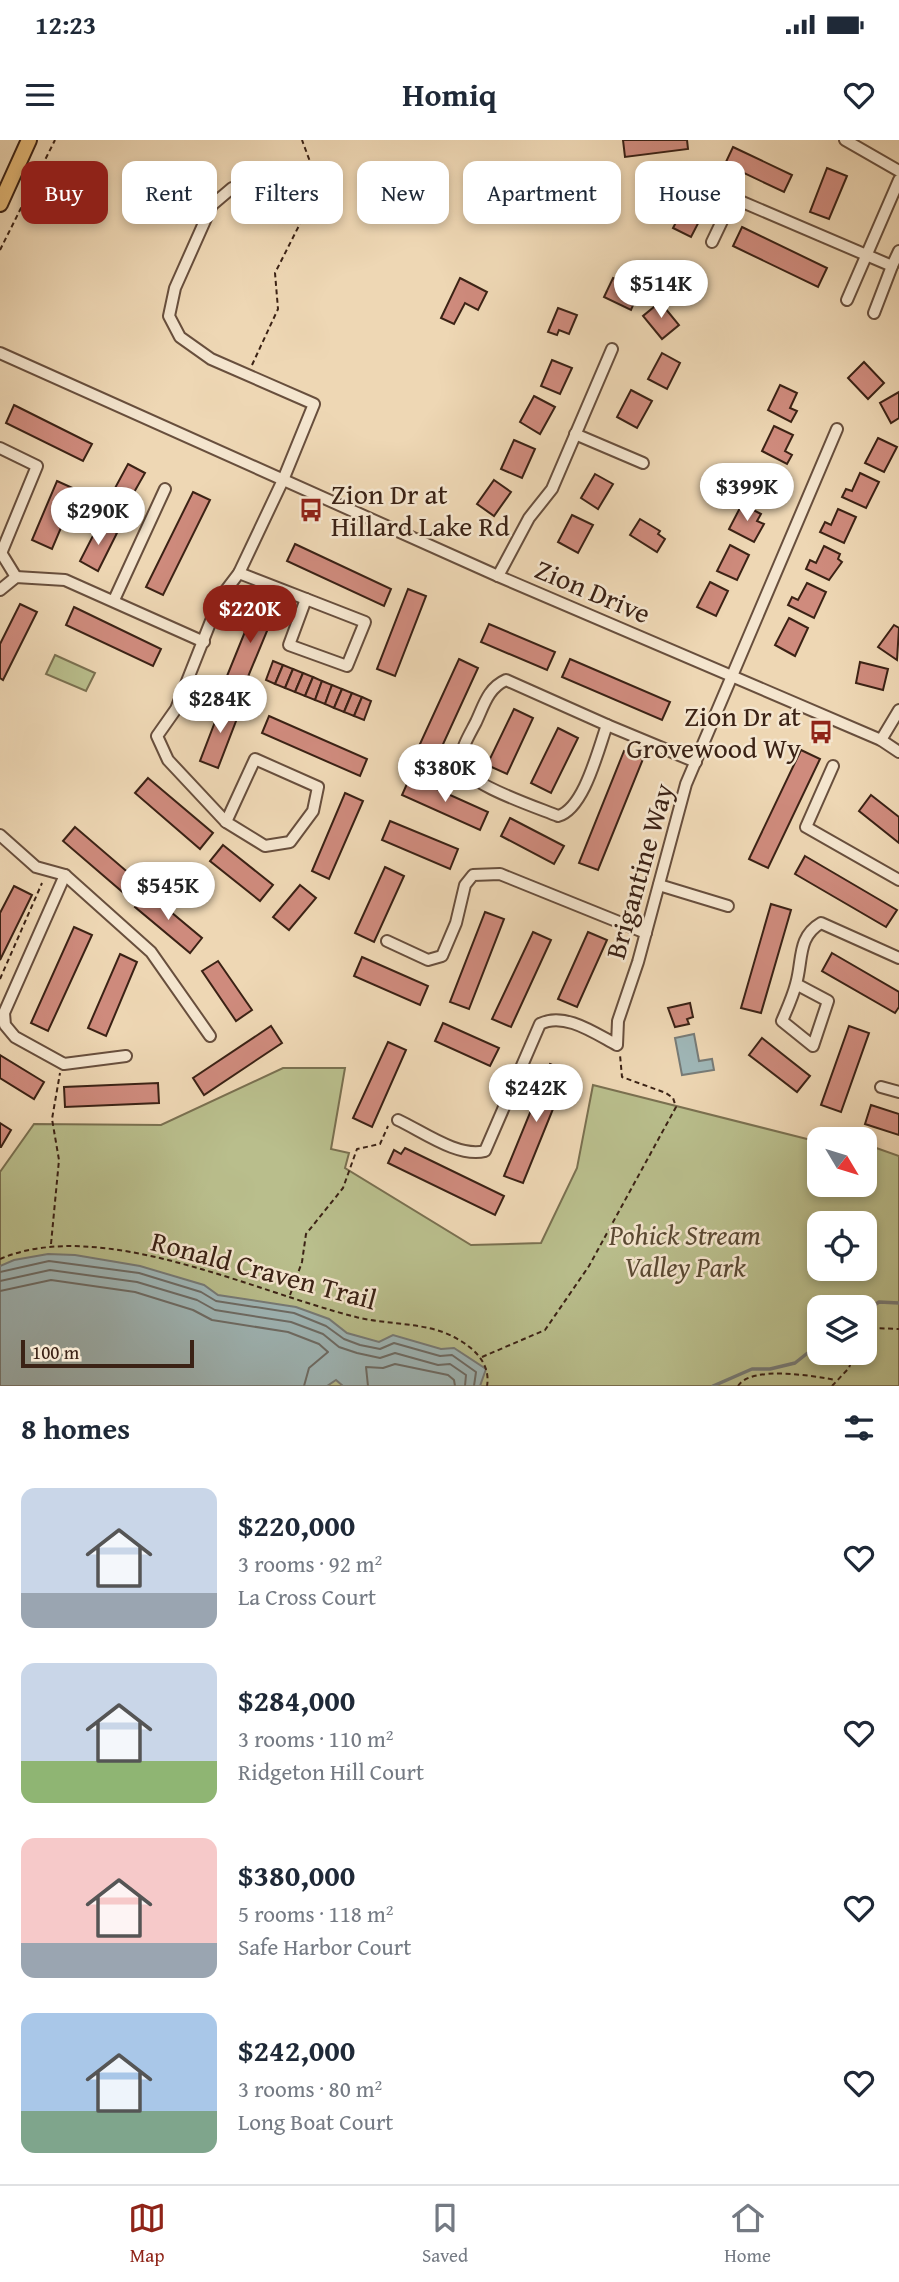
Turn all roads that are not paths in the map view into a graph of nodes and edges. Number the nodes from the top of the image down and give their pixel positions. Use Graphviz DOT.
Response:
graph roads {
  1 [pos="29,140"];
  2 [pos="845,140"];
  3 [pos="899,172"];
  4 [pos="899,180"];
  5 [pos="231,189"];
  6 [pos="0,204"];
  7 [pos="712,242"];
  8 [pos="899,251"];
  9 [pos="866,256"];
  10 [pos="892,266"];
  11 [pos="848,300"];
  12 [pos="874,313"];
  13 [pos="612,349"];
  14 [pos="0,353"];
  15 [pos="837,429"];
  16 [pos="575,434"];
  17 [pos="0,448"];
  18 [pos="643,463"];
  19 [pos="283,480"];
  20 [pos="165,489"];
  21 [pos="1,551"];
  22 [pos="239,573"];
  23 [pos="16,576"];
  24 [pos="498,576"];
  25 [pos="0,590"];
  26 [pos="306,599"];
  27 [pos="114,600"];
  28 [pos="204,642"];
  29 [pos="732,675"];
  30 [pos="899,710"];
  31 [pos="607,725"];
  32 [pos="881,740"];
  33 [pos="899,752"];
  34 [pos="696,762"];
  35 [pos="833,766"];
  36 [pos="226,822"];
  37 [pos="0,835"];
  38 [pos="65,875"];
  39 [pos="899,880"];
  40 [pos="659,885"];
  41 [pos="728,906"];
  42 [pos="646,933"];
  43 [pos="387,941"];
  44 [pos="899,958"];
  45 [pos="796,984"];
  46 [pos="210,1036"];
  47 [pos="126,1056"];
  48 [pos="881,1087"];
  49 [pos="899,1093"];
  50 [pos="398,1120"];
  1 -- 6 [label="main road"];
  2 -- 3 [label="street"];
  4 -- 9 [label="street"];
  5 -- 19 [label="street"];
  7 -- 9 [label="street"];
  8 -- 10 [label="street"];
  9 -- 10 [label="street"];
  9 -- 11 [label="street"];
  10 -- 12 [label="street"];
  13 -- 16 [label="street"];
  14 -- 19 [label="street, Zion Drive"];
  15 -- 29 [label="street, Brigantine Way"];
  16 -- 18 [label="street"];
  16 -- 24 [label="street"];
  17 -- 21 [label="street"];
  19 -- 22 [label="street"];
  19 -- 24 [label="street, Zion Drive"];
  20 -- 27 [label="street"];
  21 -- 23 [label="street"];
  22 -- 26 [label="street"];
  22 -- 28 [label="street"];
  23 -- 25 [label="street"];
  23 -- 27 [label="street"];
  24 -- 29 [label="street, Zion Drive"];
  26 -- 26 [label="street"];
  27 -- 28 [label="street"];
  28 -- 36 [label="street"];
  29 -- 32 [label="street, Zion Drive"];
  29 -- 34 [label="street, Brigantine Way"];
  30 -- 32 [label="street"];
  31 -- 31 [label="street"];
  31 -- 34 [label="street"];
  32 -- 33 [label="street, Zion Drive"];
  34 -- 40 [label="street, Brigantine Way"];
  35 -- 39 [label="street"];
  36 -- 36 [label="street"];
  37 -- 38 [label="street"];
  38 -- 46 [label="street"];
  38 -- 47 [label="street"];
  40 -- 41 [label="street"];
  40 -- 42 [label="street, Brigantine Way"];
  42 -- 43 [label="street"];
  42 -- 50 [label="street, Brigantine Way"];
  44 -- 45 [label="street"];
  45 -- 45 [label="street"];
  48 -- 49 [label="street"];
}
